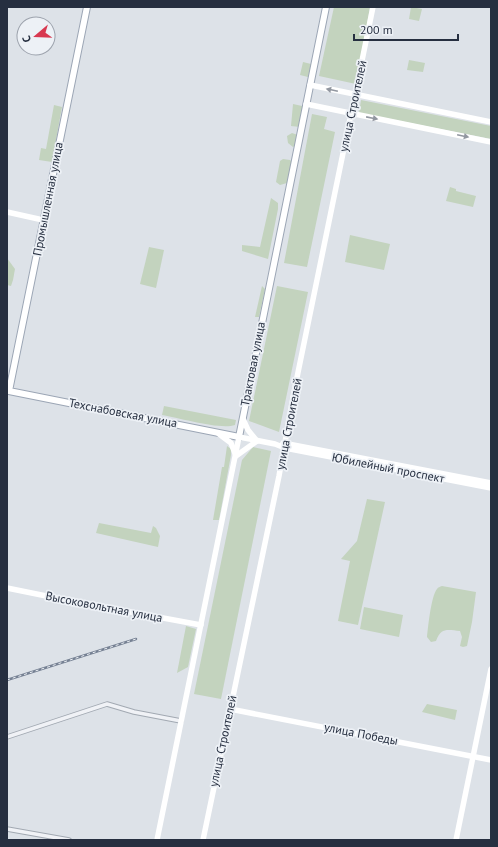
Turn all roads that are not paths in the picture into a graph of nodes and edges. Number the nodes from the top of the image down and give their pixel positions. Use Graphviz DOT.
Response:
graph roads {
  1 [pos="87,7"];
  2 [pos="326,7"];
  3 [pos="373,7"];
  4 [pos="310,85"];
  5 [pos="355,95"];
  6 [pos="306,104"];
  7 [pos="351,114"];
  8 [pos="491,122"];
  9 [pos="491,142"];
  10 [pos="7,212"];
  11 [pos="43,220"];
  12 [pos="8,390"];
  13 [pos="243,419"];
  14 [pos="220,434"];
  15 [pos="239,437"];
  16 [pos="257,441"];
  17 [pos="285,446"];
  18 [pos="236,456"];
  19 [pos="491,483"];
  20 [pos="491,488"];
  21 [pos="7,588"];
  22 [pos="201,625"];
  23 [pos="491,668"];
  24 [pos="230,708"];
  25 [pos="181,722"];
  26 [pos="7,737"];
  27 [pos="473,757"];
  28 [pos="491,760"];
  29 [pos="7,829"];
  30 [pos="69,840"];
  31 [pos="157,840"];
  32 [pos="203,840"];
  33 [pos="456,840"];
  1 -- 11 [label="main road, Промышленная улица"];
  2 -- 4 [label="main road, Трактовая улица"];
  3 -- 5 [label="main road, улица Строителей"];
  5 -- 4 [label="main road, one-way"];
  4 -- 6 [label="main road, Трактовая улица"];
  5 -- 7 [label="main road, улица Строителей"];
  5 -- 8 [label="main road"];
  6 -- 7 [label="main road"];
  6 -- 13 [label="main road, Трактовая улица"];
  7 -- 9 [label="main road, one-way"];
  7 -- 17 [label="main road, улица Строителей"];
  10 -- 11 [label="main road"];
  11 -- 12 [label="main road, Промышленная улица"];
  12 -- 14 [label="main road, Техснабовская улица"];
  13 -- 14 [label="main road"];
  13 -- 15 [label="main road, Трактовая улица"];
  13 -- 16 [label="main road"];
  14 -- 15 [label="main road, Техснабовская улица"];
  14 -- 18 [label="main road"];
  15 -- 16 [label="main road"];
  15 -- 18 [label="main road, Трактовая улица"];
  16 -- 17 [label="main road"];
  16 -- 18 [label="main road"];
  17 -- 19 [label="main road"];
  17 -- 20 [label="main road, Юбилейный проспект"];
  17 -- 24 [label="main road, улица Строителей"];
  18 -- 22 [label="main road, Трактовая улица"];
  21 -- 22 [label="main road, Высоковольтная улица"];
  22 -- 25 [label="main road, Трактовая улица"];
  23 -- 27 [label="main road"];
  24 -- 27 [label="main road, улица Победы"];
  24 -- 32 [label="main road, улица Строителей"];
  25 -- 26 [label="street"];
  25 -- 31 [label="main road, Трактовая улица"];
  27 -- 28 [label="main road, улица Победы"];
  27 -- 33 [label="main road"];
  29 -- 30 [label="street"];
}
